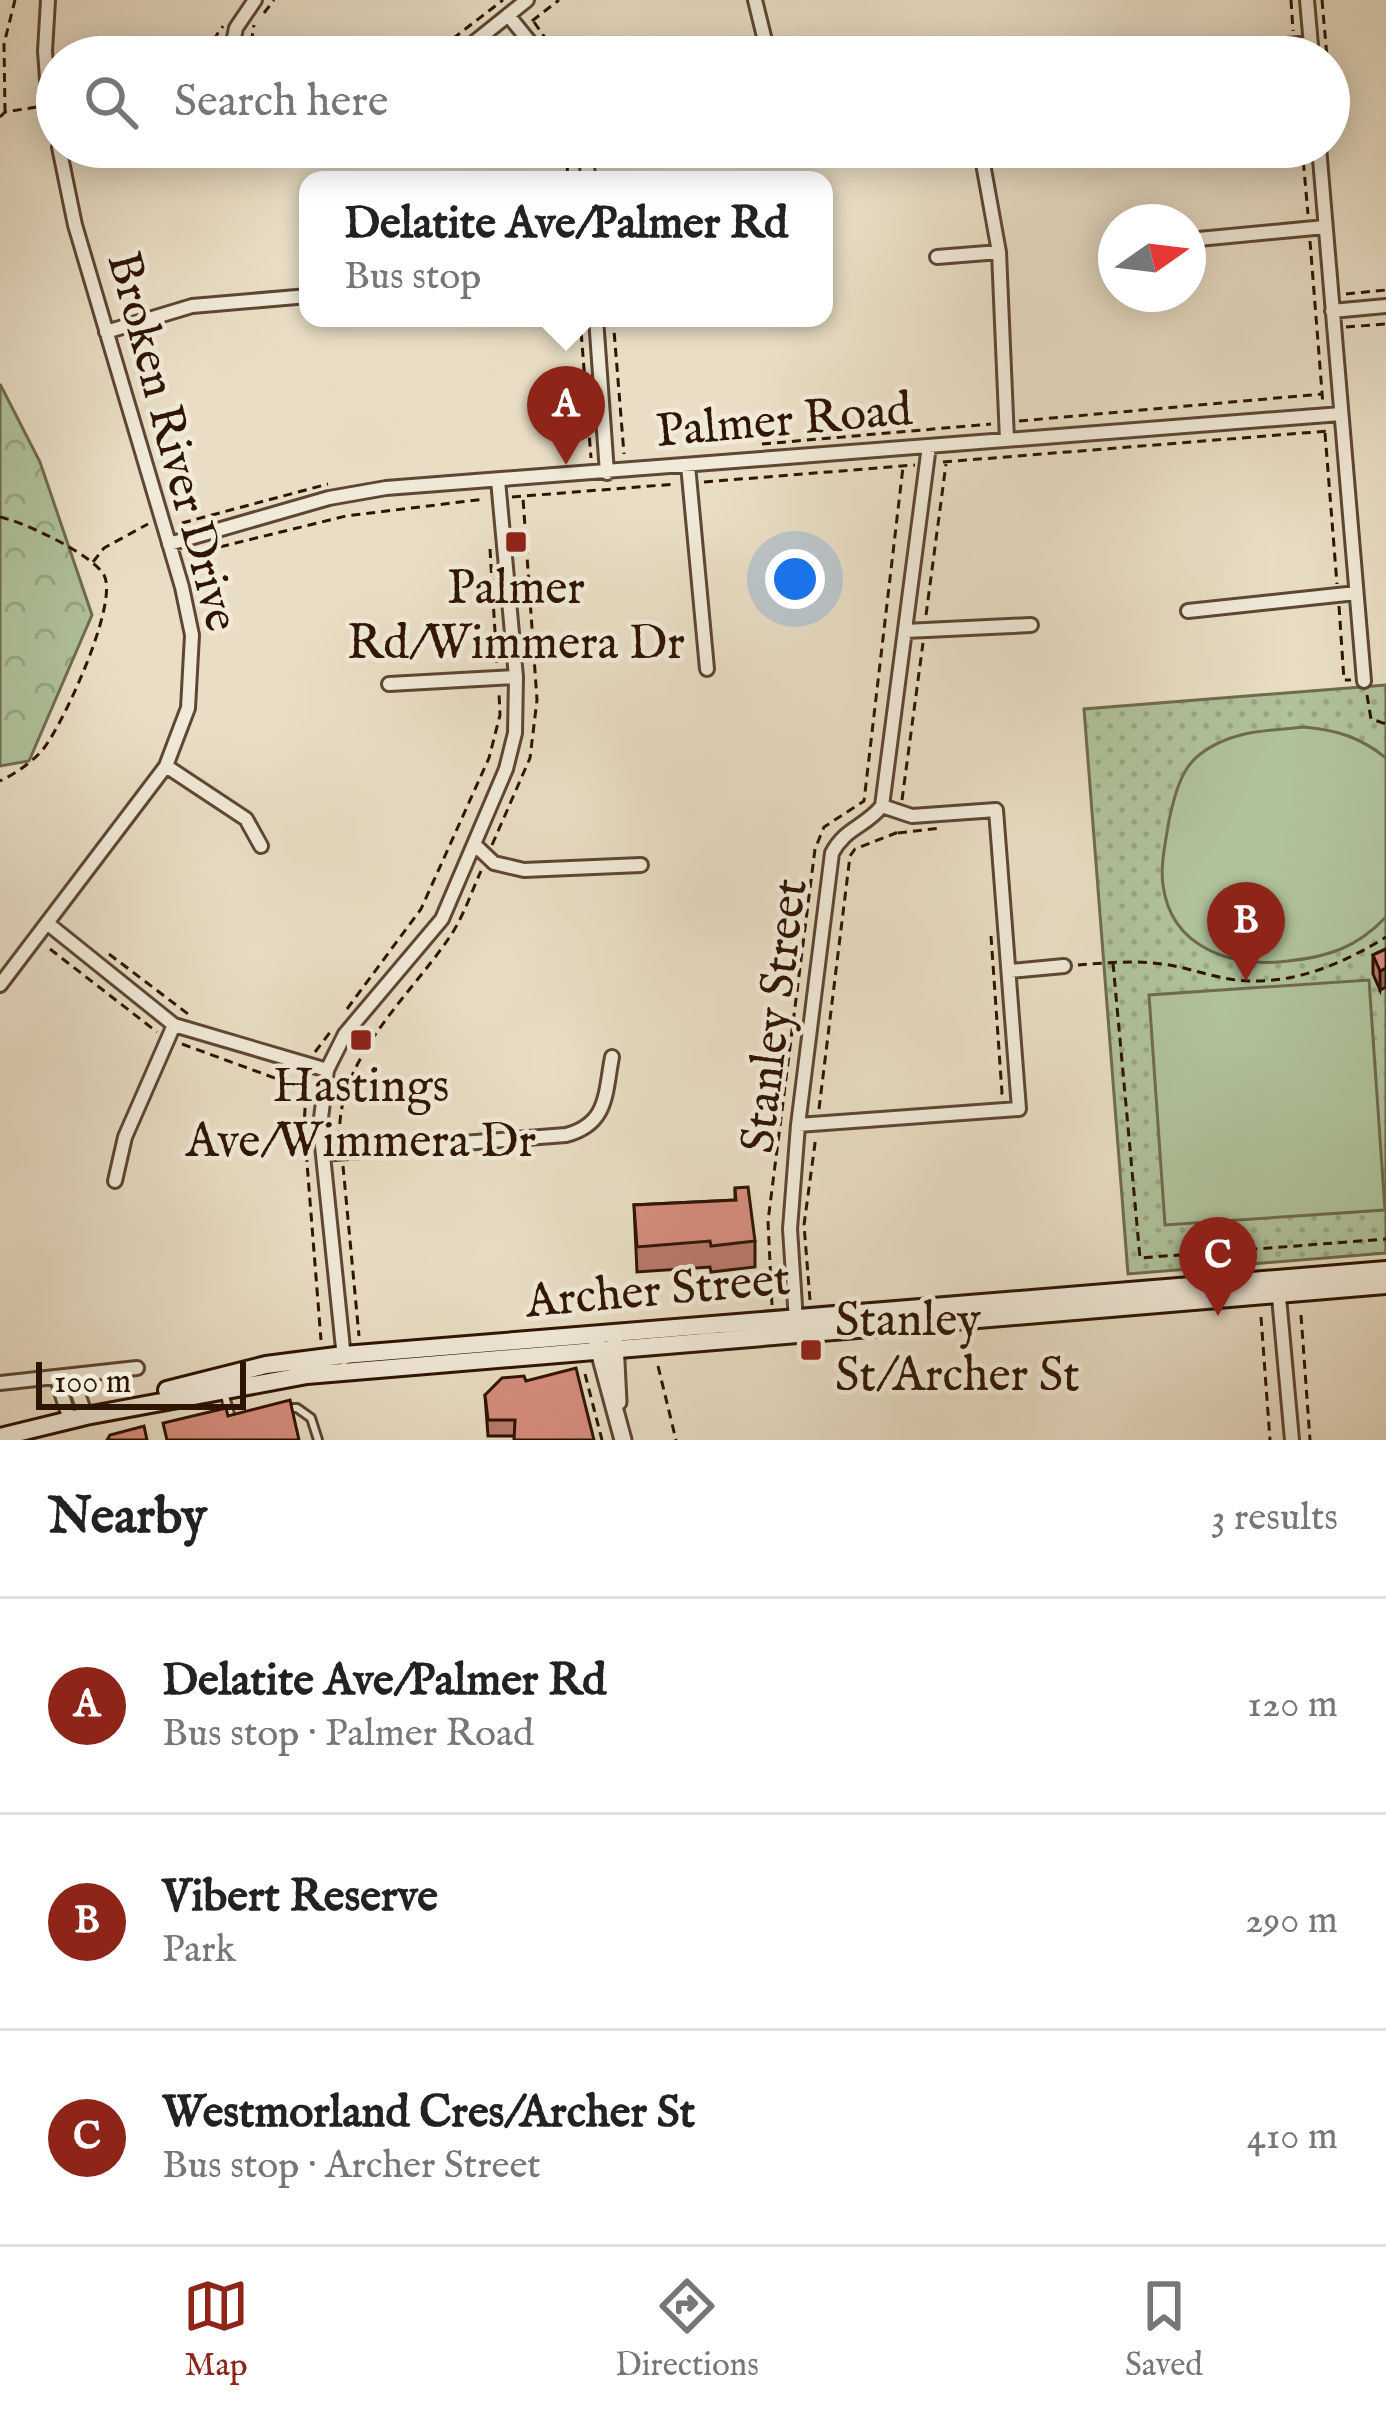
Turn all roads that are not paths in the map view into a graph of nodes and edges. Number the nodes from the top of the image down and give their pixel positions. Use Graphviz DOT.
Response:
graph roads {
  1 [pos="48,0"];
  2 [pos="255,0"];
  3 [pos="527,0"];
  4 [pos="755,0"];
  5 [pos="1307,0"];
  6 [pos="508,15"];
  7 [pos="45,36"];
  8 [pos="234,36"];
  9 [pos="482,36"];
  10 [pos="525,36"];
  11 [pos="764,36"];
  12 [pos="1310,36"];
  13 [pos="63,168"];
  14 [pos="984,168"];
  15 [pos="1321,168"];
  16 [pos="1325,227"];
  17 [pos="1206,238"];
  18 [pos="999,252"];
  19 [pos="937,257"];
  20 [pos="299,297"];
  21 [pos="1386,306"];
  22 [pos="1332,311"];
  23 [pos="597,327"];
  24 [pos="106,332"];
  25 [pos="1341,414"];
  26 [pos="1006,440"];
  27 [pos="928,446"];
  28 [pos="688,465"];
  29 [pos="607,473"];
  30 [pos="498,480"];
  31 [pos="169,544"];
  32 [pos="1356,593"];
  33 [pos="1188,611"];
  34 [pos="1030,626"];
  35 [pos="905,631"];
  36 [pos="707,669"];
  37 [pos="516,677"];
  38 [pos="1364,681"];
  39 [pos="389,684"];
  40 [pos="166,766"];
  41 [pos="882,806"];
  42 [pos="474,844"];
  43 [pos="261,846"];
  44 [pos="641,865"];
  45 [pos="47,923"];
  46 [pos="1064,966"];
  47 [pos="1010,971"];
  48 [pos="0,985"];
  49 [pos="174,1025"];
  50 [pos="612,1057"];
  51 [pos="327,1070"];
  52 [pos="798,1125"];
  53 [pos="323,1154"];
  54 [pos="116,1181"];
  55 [pos="1380,1278"];
  56 [pos="1278,1286"];
  57 [pos="797,1326"];
  58 [pos="606,1344"];
  59 [pos="345,1363"];
  60 [pos="136,1368"];
  61 [pos="64,1378"];
  62 [pos="0,1382"];
  63 [pos="224,1384"];
  64 [pos="278,1408"];
  65 [pos="246,1414"];
  66 [pos="78,1418"];
  67 [pos="231,1418"];
  68 [pos="213,1422"];
  69 [pos="621,1432"];
  70 [pos="0,1437"];
  71 [pos="318,1440"];
  72 [pos="1292,1440"];
  1 -- 7 [label="street"];
  2 -- 8 [label="street"];
  3 -- 6 [label="street"];
  4 -- 11 [label="street"];
  5 -- 12 [label="street"];
  6 -- 9 [label="street"];
  6 -- 10 [label="street"];
  13 -- 24 [label="street, Broken River Drive"];
  14 -- 18 [label="street"];
  15 -- 16 [label="street"];
  16 -- 17 [label="street"];
  16 -- 22 [label="street"];
  18 -- 19 [label="street"];
  18 -- 26 [label="street"];
  20 -- 24 [label="street"];
  21 -- 22 [label="street"];
  22 -- 25 [label="street"];
  23 -- 29 [label="street"];
  24 -- 31 [label="street, Broken River Drive"];
  25 -- 26 [label="street, Palmer Road"];
  25 -- 32 [label="street"];
  26 -- 27 [label="street, Palmer Road"];
  27 -- 28 [label="street, Palmer Road"];
  27 -- 35 [label="street"];
  28 -- 29 [label="street, Palmer Road"];
  28 -- 36 [label="street"];
  29 -- 30 [label="street, Palmer Road"];
  30 -- 31 [label="street, Palmer Road"];
  30 -- 37 [label="street"];
  31 -- 40 [label="street, Broken River Drive"];
  32 -- 33 [label="street"];
  32 -- 38 [label="street"];
  34 -- 35 [label="street"];
  35 -- 41 [label="street"];
  37 -- 39 [label="street"];
  37 -- 42 [label="street"];
  40 -- 43 [label="street"];
  40 -- 45 [label="street, Broken River Drive"];
  41 -- 47 [label="street"];
  41 -- 52 [label="street, Stanley Street"];
  42 -- 44 [label="street"];
  42 -- 51 [label="street"];
  45 -- 48 [label="street, Broken River Drive"];
  45 -- 49 [label="street"];
  46 -- 47 [label="street"];
  47 -- 52 [label="street"];
  49 -- 51 [label="street"];
  49 -- 54 [label="street"];
  50 -- 53 [label="street"];
  51 -- 53 [label="street"];
  52 -- 57 [label="street, Stanley Street"];
  53 -- 59 [label="street"];
  55 -- 56 [label="main road, Archer Street"];
  56 -- 57 [label="main road, Archer Street"];
  56 -- 72 [label="street"];
  57 -- 58 [label="main road, Archer Street"];
  58 -- 59 [label="main road, Archer Street"];
  58 -- 69 [label="street"];
  59 -- 63 [label="main road, Archer Street"];
  60 -- 61 [label="street"];
  61 -- 62 [label="street"];
  61 -- 66 [label="street"];
  63 -- 66 [label="main road, Archer Street"];
  63 -- 67 [label="lane"];
  64 -- 71 [label="lane"];
  65 -- 67 [label="lane"];
  66 -- 70 [label="main road, Archer Street"];
  67 -- 68 [label="lane"];
}
